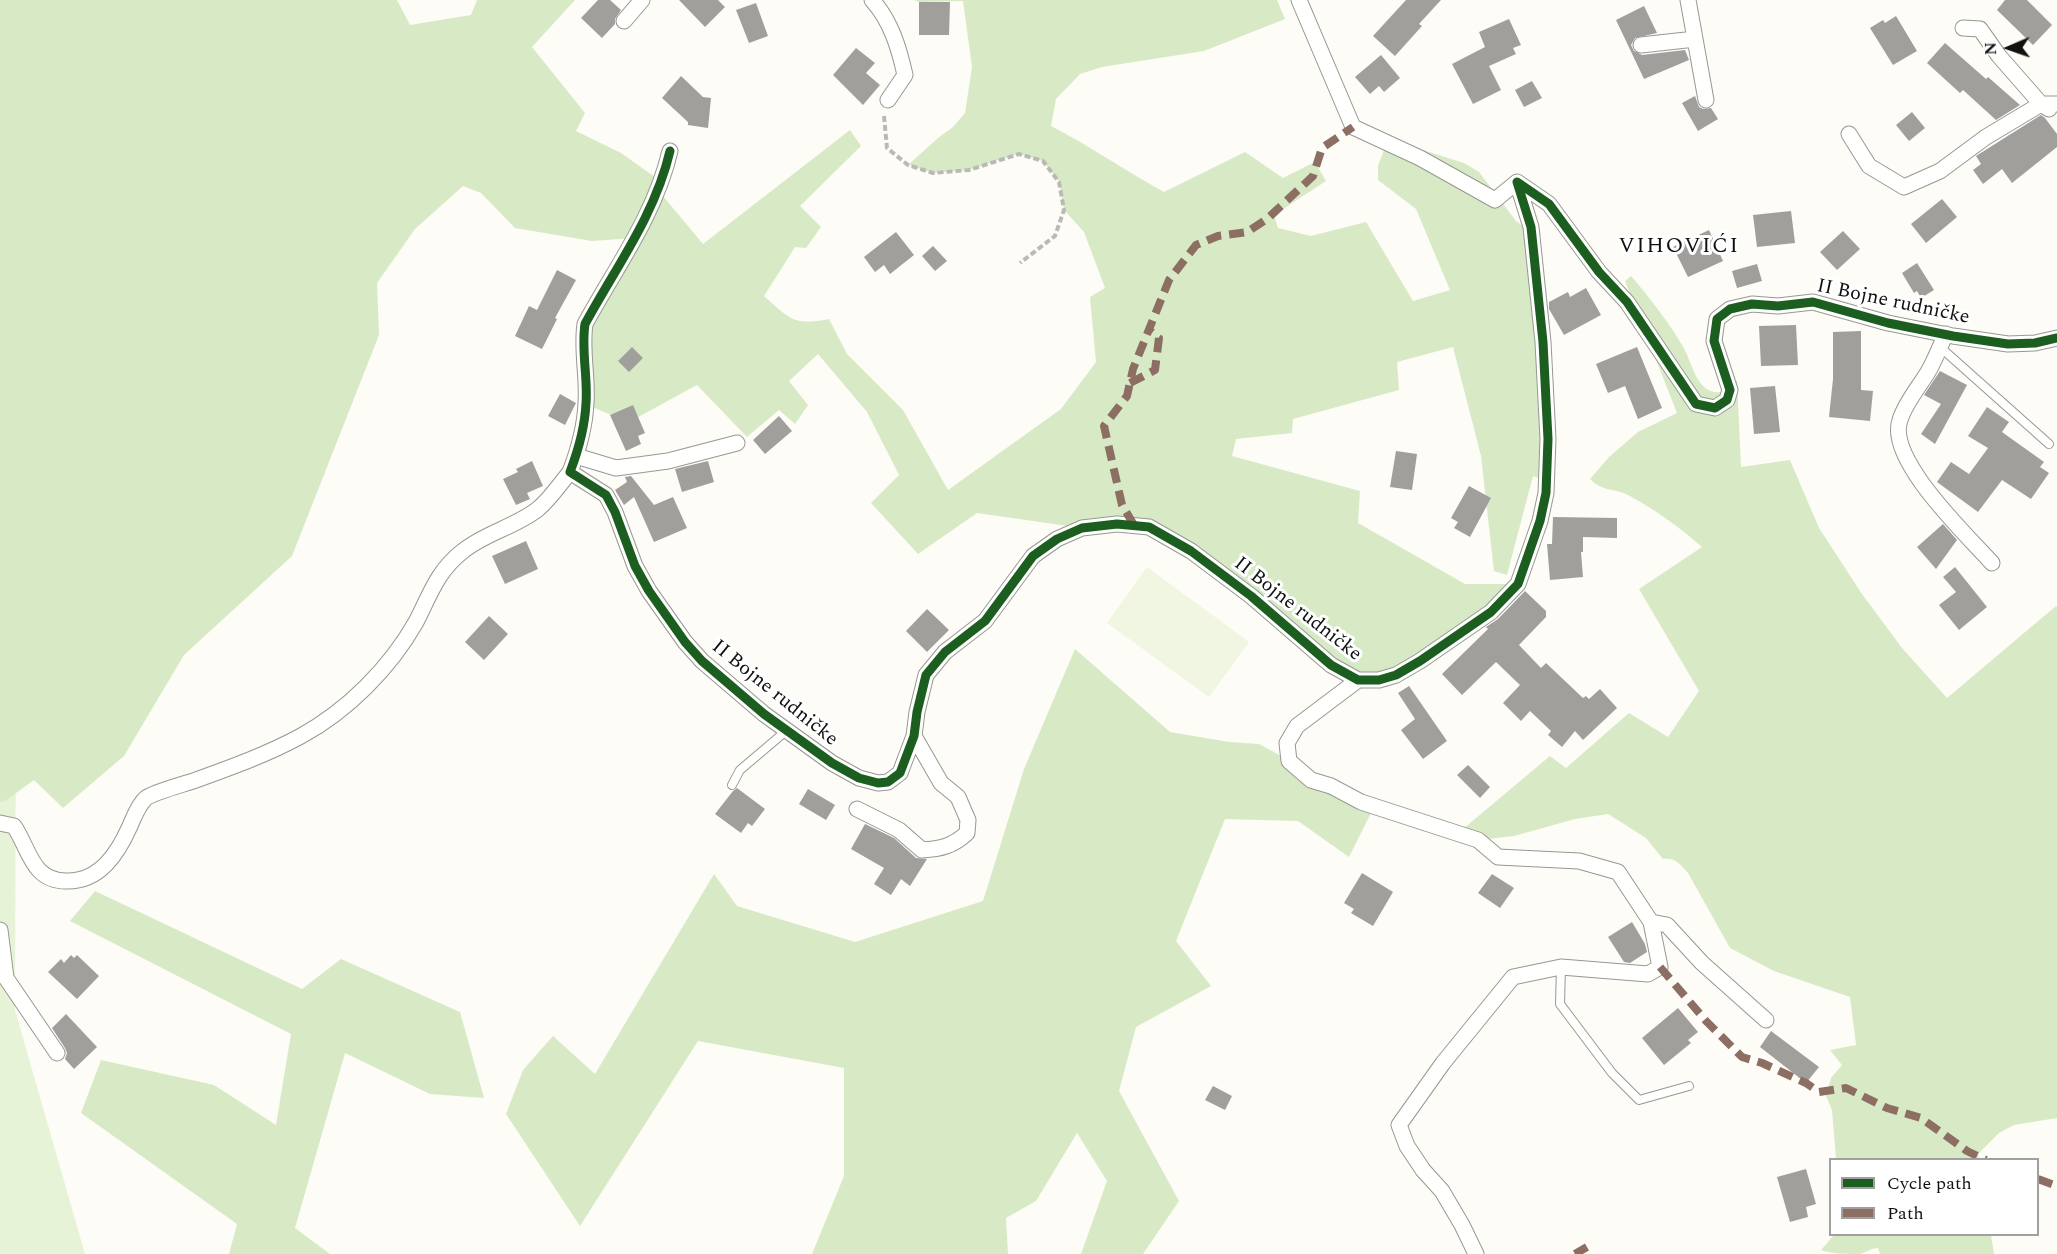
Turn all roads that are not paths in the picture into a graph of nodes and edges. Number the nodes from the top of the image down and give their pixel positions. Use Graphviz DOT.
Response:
graph roads {
  1 [pos="642,0"];
  2 [pos="872,0"];
  3 [pos="1299,0"];
  4 [pos="1688,0"];
  5 [pos="624,21"];
  6 [pos="1964,28"];
  7 [pos="1695,39"];
  8 [pos="1641,45"];
  9 [pos="888,100"];
  10 [pos="1707,100"];
  11 [pos="2041,104"];
  12 [pos="2057,104"];
  13 [pos="2057,114"];
  14 [pos="1849,134"];
  15 [pos="670,151"];
  16 [pos="1517,182"];
  17 [pos="2057,338"];
  18 [pos="1943,340"];
  19 [pos="737,443"];
  20 [pos="2049,444"];
  21 [pos="576,456"];
  22 [pos="570,472"];
  23 [pos="1992,563"];
  24 [pos="1358,680"];
  25 [pos="786,732"];
  26 [pos="914,736"];
  27 [pos="732,785"];
  28 [pos="857,809"];
  29 [pos="0,823"];
  30 [pos="1651,922"];
  31 [pos="0,930"];
  32 [pos="1561,967"];
  33 [pos="1766,1020"];
  34 [pos="57,1053"];
  35 [pos="1689,1086"];
  36 [pos="1476,1254"];
  1 -- 5 [label="street"];
  2 -- 9 [label="street"];
  3 -- 16 [label="street"];
  4 -- 7 [label="street"];
  6 -- 11 [label="street"];
  7 -- 8 [label="street"];
  7 -- 10 [label="street"];
  11 -- 12 [label="street"];
  11 -- 13 [label="street"];
  11 -- 14 [label="street"];
  15 -- 21 [label="street"];
  16 -- 18 [label="street, II Bojne rudničke"];
  16 -- 24 [label="street, II Bojne rudničke"];
  17 -- 18 [label="street, II Bojne rudničke"];
  18 -- 20 [label="lane"];
  18 -- 23 [label="street, II Bojne rudničke"];
  19 -- 21 [label="street"];
  21 -- 22 [label="street"];
  22 -- 25 [label="street, II Bojne rudničke"];
  22 -- 29 [label="street"];
  24 -- 26 [label="street, II Bojne rudničke"];
  24 -- 30 [label="street, II Bojne rudničke"];
  25 -- 26 [label="street, II Bojne rudničke"];
  25 -- 27 [label="lane, II Bojne rudničke"];
  26 -- 28 [label="street"];
  30 -- 32 [label="street, II Bojne rudničke"];
  30 -- 33 [label="street"];
  31 -- 34 [label="street"];
  32 -- 35 [label="lane"];
  32 -- 36 [label="street, II Bojne rudničke"];
}
